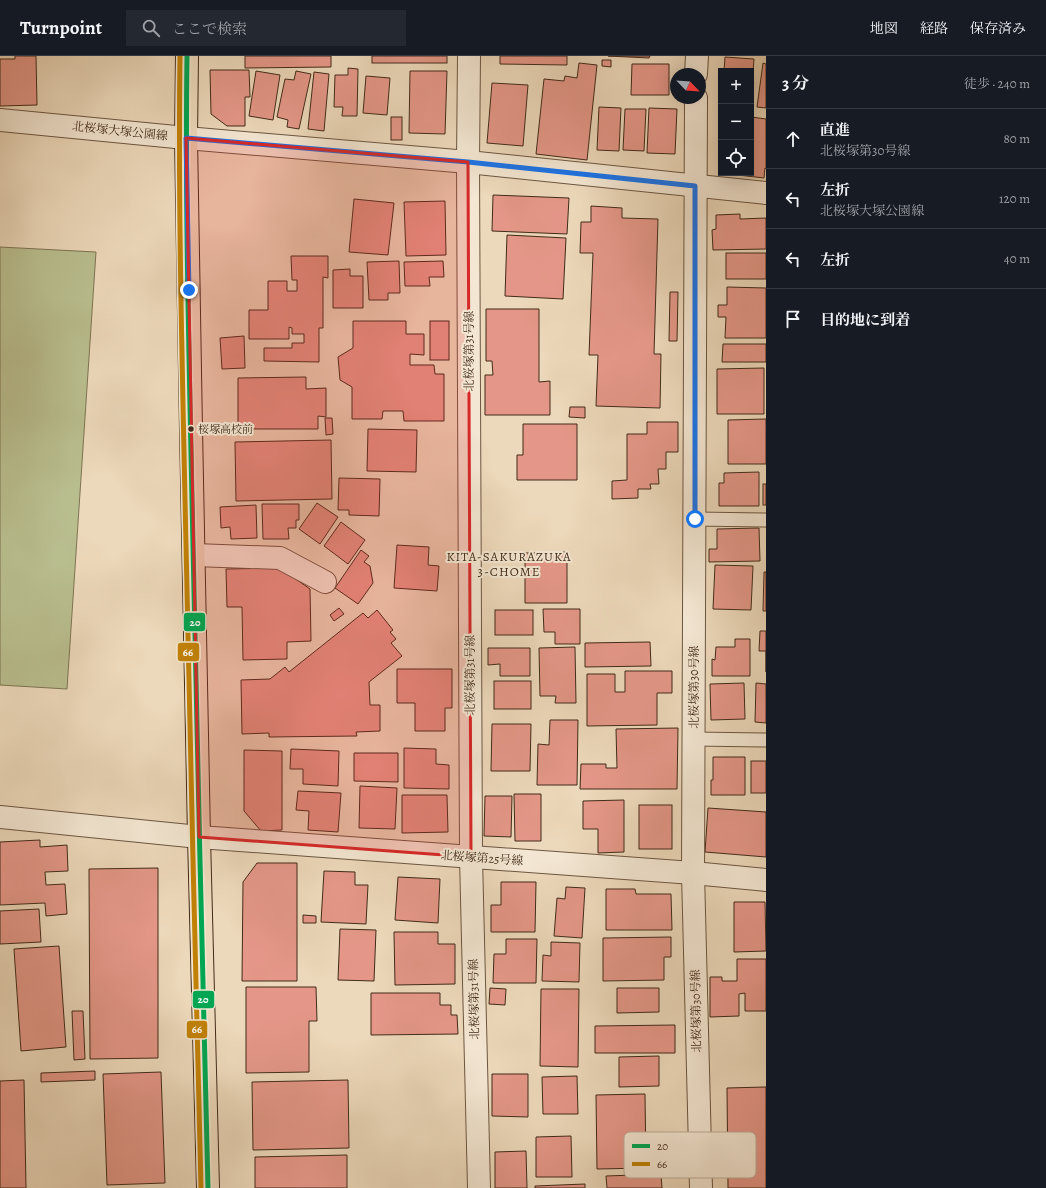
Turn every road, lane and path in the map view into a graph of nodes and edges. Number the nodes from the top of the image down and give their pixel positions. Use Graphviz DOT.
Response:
graph roads {
  1 [pos="187,56"];
  2 [pos="469,56"];
  3 [pos="697,56"];
  4 [pos="696,68"];
  5 [pos="696,104"];
  6 [pos="0,120"];
  7 [pos="186,138"];
  8 [pos="468,162"];
  9 [pos="695,186"];
  10 [pos="766,193"];
  11 [pos="695,519"];
  12 [pos="766,520"];
  13 [pos="194,555"];
  14 [pos="325,582"];
  15 [pos="694,739"];
  16 [pos="766,740"];
  17 [pos="0,817"];
  18 [pos="199,837"];
  19 [pos="471,857"];
  20 [pos="693,873"];
  21 [pos="766,880"];
  22 [pos="700,1132"];
  23 [pos="701,1178"];
  24 [pos="208,1188"];
  25 [pos="479,1188"];
  26 [pos="701,1188"];
  1 -- 7 [label="main road"];
  2 -- 8 [label="street, 北桜塚第31号線"];
  3 -- 4 [label="street"];
  5 -- 9 [label="street, 北桜塚第30号線"];
  6 -- 7 [label="street, 北桜塚大塚公園線"];
  7 -- 8 [label="street, 北桜塚大塚公園線"];
  7 -- 13 [label="main road"];
  8 -- 9 [label="street, 北桜塚大塚公園線"];
  8 -- 19 [label="street, 北桜塚第31号線"];
  9 -- 10 [label="street, 北桜塚大塚公園線"];
  9 -- 11 [label="street, 北桜塚第30号線"];
  11 -- 12 [label="lane"];
  11 -- 15 [label="street, 北桜塚第30号線"];
  13 -- 14 [label="street"];
  13 -- 18 [label="main road"];
  15 -- 16 [label="lane"];
  15 -- 20 [label="street, 北桜塚第30号線"];
  17 -- 18 [label="street, 北桜塚第25号線"];
  18 -- 19 [label="street, 北桜塚第25号線"];
  18 -- 24 [label="main road"];
  19 -- 20 [label="street, 北桜塚第25号線"];
  19 -- 25 [label="street, 北桜塚第31号線"];
  20 -- 21 [label="street, 北桜塚第25号線"];
  20 -- 22 [label="street, 北桜塚第30号線"];
  23 -- 26 [label="street, 北桜塚第30号線"];
}
